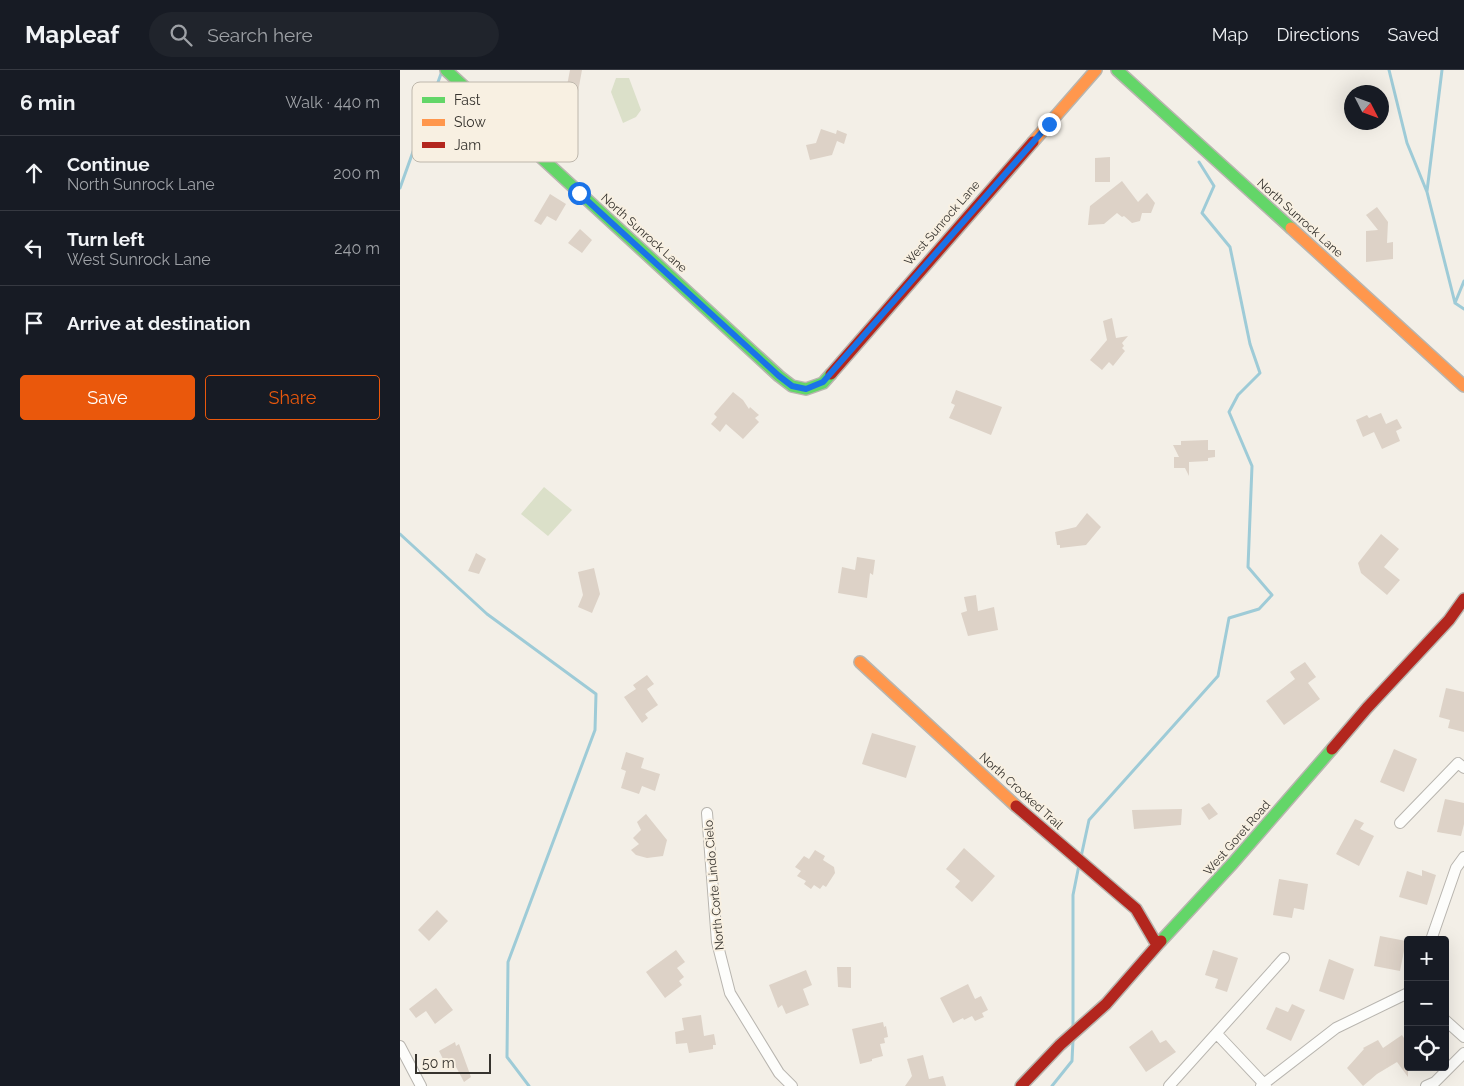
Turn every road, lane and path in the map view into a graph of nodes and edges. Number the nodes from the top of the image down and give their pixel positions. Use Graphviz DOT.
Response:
graph roads {
  1 [pos="446,70"];
  2 [pos="1096,70"];
  3 [pos="1117,70"];
  4 [pos="459,82"];
  5 [pos="546,162"];
  6 [pos="1464,386"];
  7 [pos="806,389"];
  8 [pos="1464,599"];
  9 [pos="860,662"];
  10 [pos="1462,762"];
  11 [pos="707,813"];
  12 [pos="1400,823"];
  13 [pos="1464,857"];
  14 [pos="1432,936"];
  15 [pos="1157,945"];
  16 [pos="1284,958"];
  17 [pos="1404,995"];
  18 [pos="1449,1024"];
  19 [pos="1218,1034"];
  20 [pos="1464,1037"];
  21 [pos="400,1046"];
  22 [pos="1464,1053"];
  23 [pos="1264,1085"];
  24 [pos="421,1086"];
  25 [pos="792,1086"];
  26 [pos="1021,1086"];
  27 [pos="1170,1086"];
  28 [pos="1426,1086"];
  1 -- 4 [label="street, North Sunrock Lane"];
  2 -- 7 [label="street, West Sunrock Lane"];
  3 -- 6 [label="street, North Sunrock Lane"];
  5 -- 7 [label="street, North Sunrock Lane"];
  8 -- 15 [label="street, West Goret Road"];
  9 -- 15 [label="street, North Crooked Trail"];
  10 -- 12 [label="street"];
  11 -- 25 [label="street, North Corte Lindo Cielo"];
  13 -- 14 [label="street"];
  15 -- 26 [label="street, West Goret Road"];
  16 -- 19 [label="street"];
  17 -- 23 [label="street"];
  18 -- 20 [label="street"];
  19 -- 23 [label="street"];
  19 -- 27 [label="street"];
  21 -- 24 [label="street"];
  22 -- 28 [label="street"];
}
